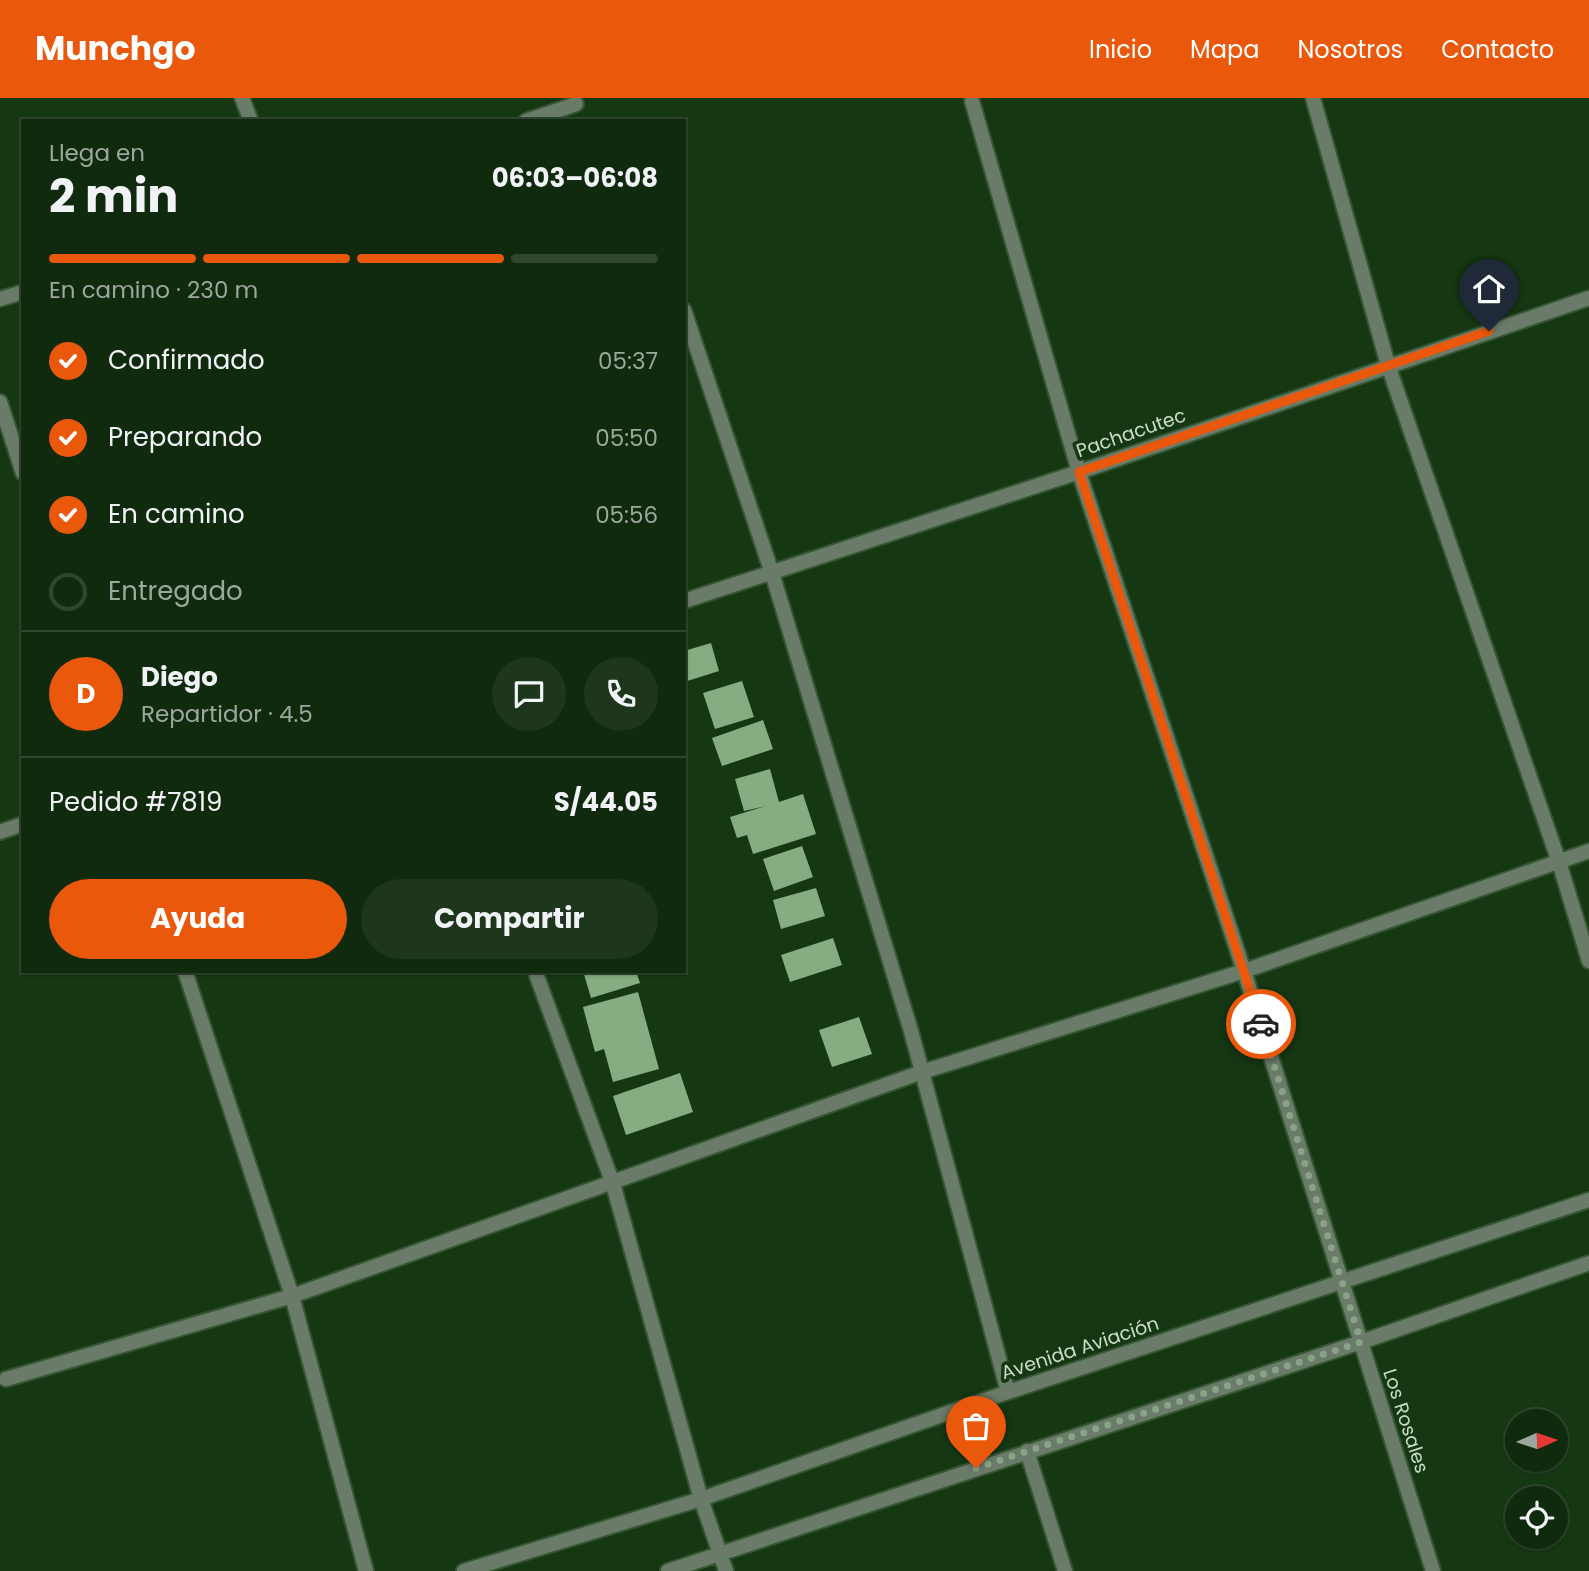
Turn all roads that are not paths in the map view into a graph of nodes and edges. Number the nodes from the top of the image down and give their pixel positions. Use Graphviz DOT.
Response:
graph roads {
  1 [pos="242,98"];
  2 [pos="1313,98"];
  3 [pos="972,102"];
  4 [pos="576,104"];
  5 [pos="250,119"];
  6 [pos="532,119"];
  7 [pos="21,293"];
  8 [pos="1589,298"];
  9 [pos="0,299"];
  10 [pos="686,316"];
  11 [pos="1388,365"];
  12 [pos="0,402"];
  13 [pos="21,466"];
  14 [pos="1079,472"];
  15 [pos="772,573"];
  16 [pos="686,600"];
  17 [pos="21,825"];
  18 [pos="0,832"];
  19 [pos="1589,851"];
  20 [pos="1559,862"];
  21 [pos="1589,961"];
  22 [pos="1244,971"];
  23 [pos="186,973"];
  24 [pos="537,973"];
  25 [pos="922,1072"];
  26 [pos="613,1184"];
  27 [pos="1589,1200"];
  28 [pos="1589,1262"];
  29 [pos="1342,1282"];
  30 [pos="292,1296"];
  31 [pos="1361,1342"];
  32 [pos="6,1379"];
  33 [pos="1008,1392"];
  34 [pos="1027,1451"];
  35 [pos="701,1499"];
  36 [pos="722,1554"];
  37 [pos="366,1571"];
  38 [pos="464,1571"];
  39 [pos="668,1571"];
  40 [pos="726,1571"];
  41 [pos="1065,1571"];
  42 [pos="1433,1571"];
  1 -- 5 [label="street"];
  2 -- 11 [label="street"];
  3 -- 14 [label="street, Los Rosales"];
  4 -- 6 [label="street"];
  7 -- 9 [label="street"];
  8 -- 11 [label="street, Pachacutec"];
  10 -- 15 [label="street"];
  11 -- 14 [label="street, Pachacutec"];
  11 -- 20 [label="street"];
  12 -- 13 [label="street"];
  14 -- 15 [label="street, Pachacutec"];
  14 -- 22 [label="street, Los Rosales"];
  15 -- 16 [label="street, Pachacutec"];
  15 -- 25 [label="street"];
  17 -- 18 [label="street"];
  19 -- 20 [label="street"];
  20 -- 21 [label="street"];
  20 -- 22 [label="street"];
  22 -- 25 [label="street"];
  22 -- 29 [label="street, Los Rosales"];
  23 -- 30 [label="street"];
  24 -- 26 [label="street"];
  25 -- 26 [label="street"];
  25 -- 33 [label="street"];
  26 -- 30 [label="street"];
  26 -- 35 [label="street"];
  27 -- 29 [label="street, Avenida Aviación"];
  28 -- 31 [label="street"];
  29 -- 31 [label="street, Los Rosales"];
  29 -- 33 [label="street, Avenida Aviación"];
  30 -- 32 [label="street"];
  30 -- 37 [label="street"];
  31 -- 34 [label="street"];
  31 -- 42 [label="street, Los Rosales"];
  33 -- 35 [label="street, Avenida Aviación"];
  34 -- 36 [label="street"];
  34 -- 41 [label="street"];
  35 -- 36 [label="street"];
  35 -- 38 [label="street, Avenida Aviación"];
  36 -- 39 [label="street"];
  36 -- 40 [label="street"];
}
